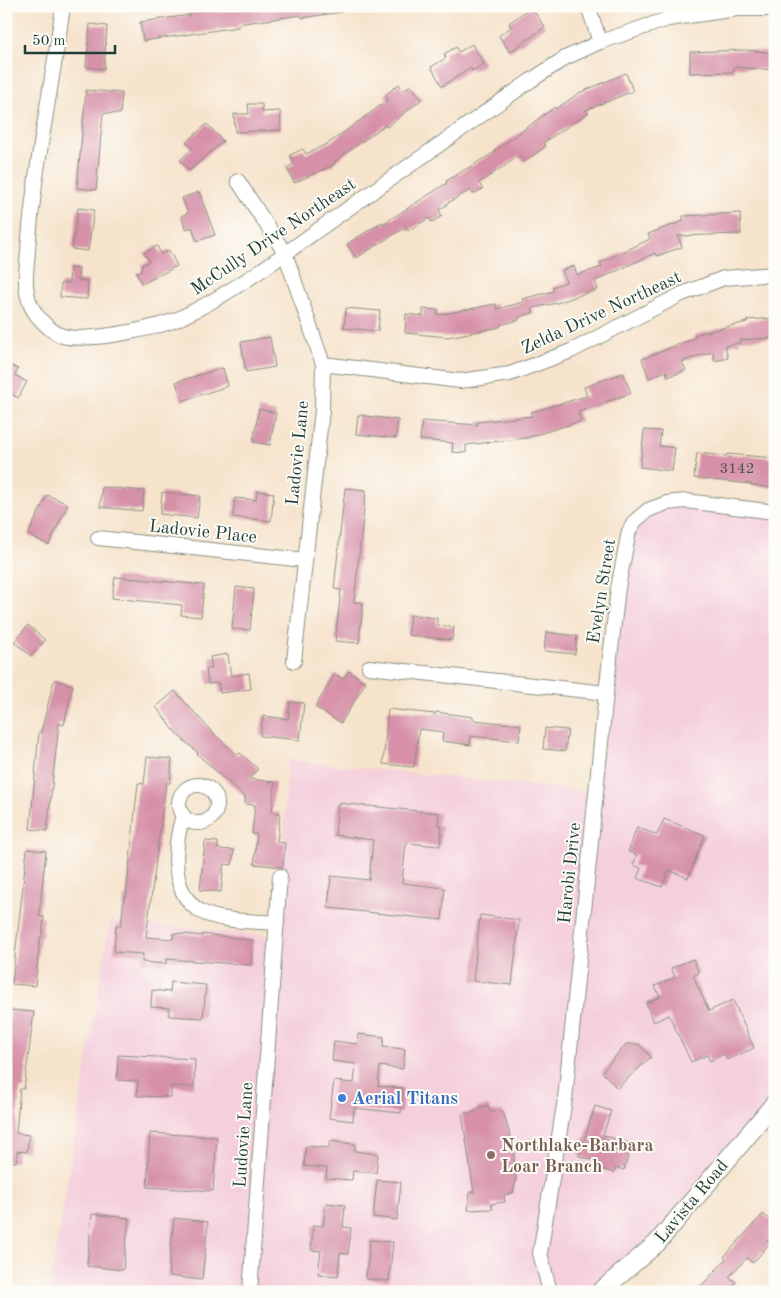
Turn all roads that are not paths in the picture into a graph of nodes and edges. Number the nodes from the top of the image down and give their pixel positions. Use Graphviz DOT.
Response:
graph roads {
  1 [pos="63,6"];
  2 [pos="588,6"];
  3 [pos="775,9"];
  4 [pos="600,42"];
  5 [pos="238,181"];
  6 [pos="285,254"];
  7 [pos="775,274"];
  8 [pos="323,364"];
  9 [pos="775,512"];
  10 [pos="98,538"];
  11 [pos="304,560"];
  12 [pos="294,661"];
  13 [pos="368,667"];
  14 [pos="606,693"];
  15 [pos="183,816"];
  16 [pos="280,876"];
  17 [pos="277,923"];
  18 [pos="775,1103"];
  19 [pos="250,1292"];
  20 [pos="550,1292"];
  21 [pos="600,1292"];
  1 -- 6 [label="street, McCully Drive Northeast"];
  2 -- 4 [label="street"];
  3 -- 4 [label="street, McCully Drive Northeast"];
  4 -- 6 [label="street, McCully Drive Northeast"];
  5 -- 6 [label="street, Ladovie Lane"];
  6 -- 8 [label="street, Ladovie Lane"];
  7 -- 8 [label="street, Zelda Drive Northeast"];
  8 -- 11 [label="street, Ladovie Lane"];
  9 -- 14 [label="street, Evelyn Street"];
  10 -- 11 [label="street, Ladovie Place"];
  11 -- 12 [label="street, Ladovie Lane"];
  13 -- 14 [label="street"];
  14 -- 20 [label="street, Harobi Drive"];
  15 -- 17 [label="street"];
  16 -- 17 [label="street, Ludovie Lane"];
  17 -- 19 [label="street, Ludovie Lane"];
  18 -- 21 [label="main road, Lavista Road"];
}
